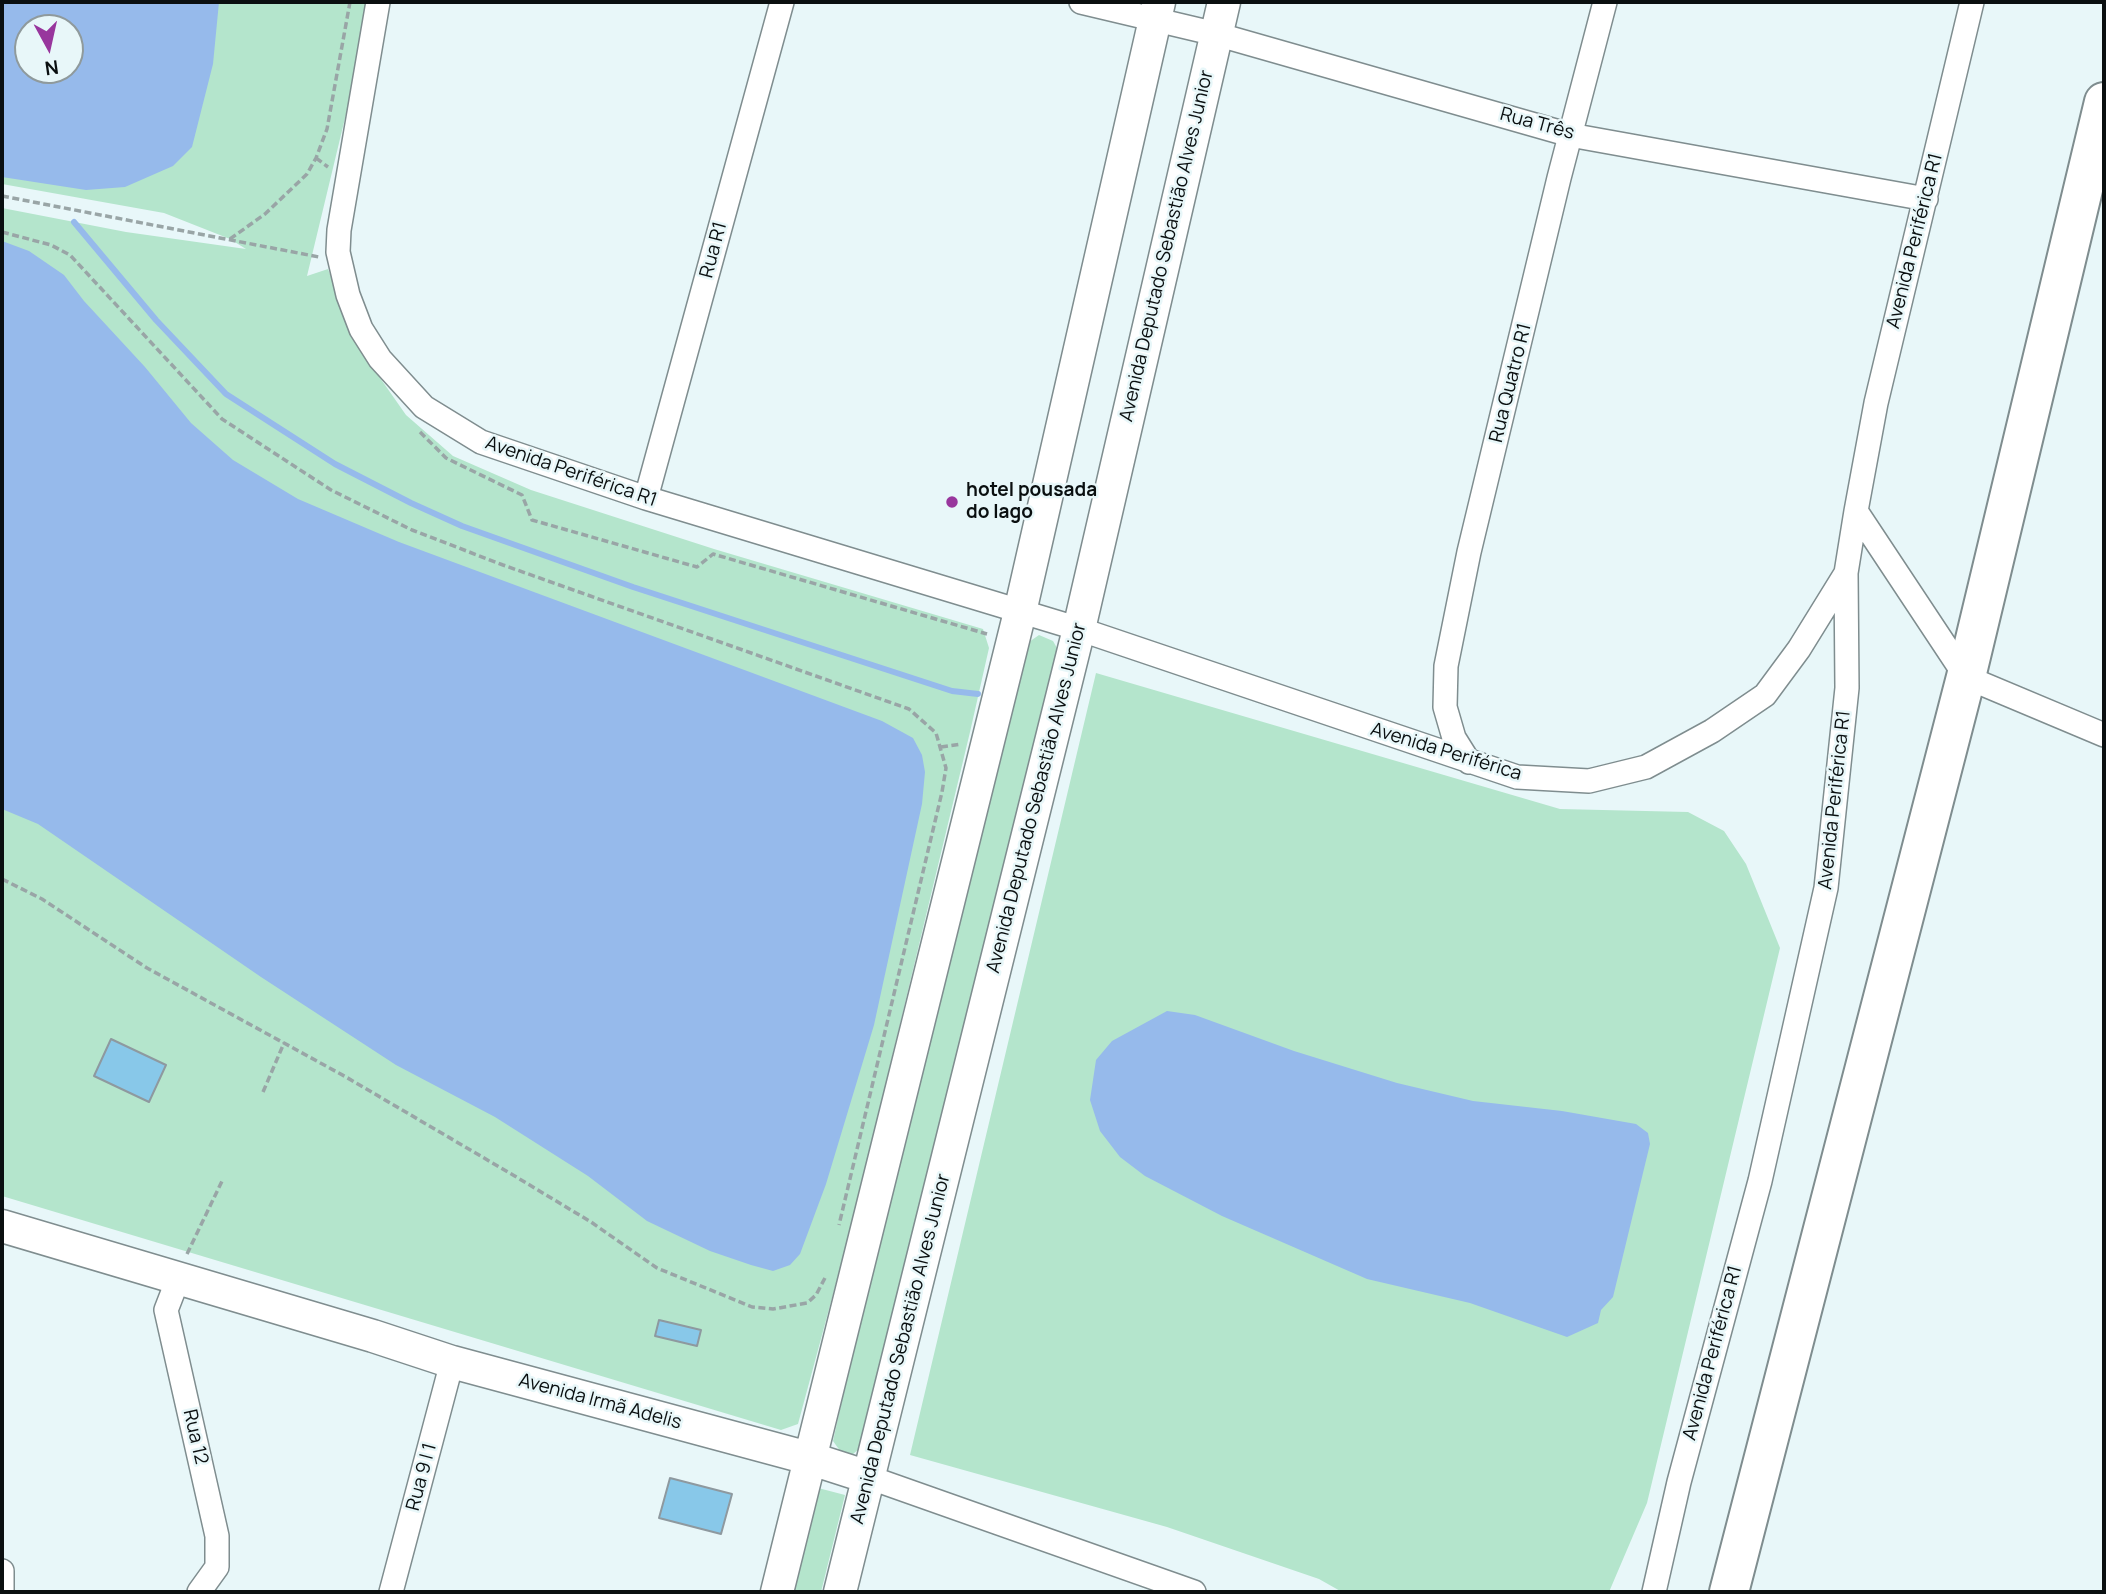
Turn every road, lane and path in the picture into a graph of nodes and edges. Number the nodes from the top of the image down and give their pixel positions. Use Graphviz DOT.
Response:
graph roads {
  1 [pos="350,2"];
  2 [pos="378,2"];
  3 [pos="782,2"];
  4 [pos="1081,2"];
  5 [pos="1224,2"];
  6 [pos="1605,2"];
  7 [pos="1972,2"];
  8 [pos="1157,11"];
  9 [pos="1216,34"];
  10 [pos="2104,102"];
  11 [pos="1570,135"];
  12 [pos="2,196"];
  13 [pos="1926,199"];
  14 [pos="2,232"];
  15 [pos="230,239"];
  16 [pos="338,252"];
  17 [pos="646,498"];
  18 [pos="1856,511"];
  19 [pos="1846,573"];
  20 [pos="1020,612"];
  21 [pos="1079,629"];
  22 [pos="1966,677"];
  23 [pos="2104,735"];
  24 [pos="1469,762"];
  25 [pos="2,879"];
  26 [pos="284,1043"];
  27 [pos="263,1092"];
  28 [pos="223,1179"];
  29 [pos="2,1226"];
  30 [pos="836,1238"];
  31 [pos="828,1272"];
  32 [pos="178,1279"];
  33 [pos="452,1362"];
  34 [pos="812,1459"];
  35 [pos="871,1478"];
  36 [pos="2,1571"];
  37 [pos="2,1590"];
  38 [pos="200,1592"];
  39 [pos="391,1592"];
  40 [pos="777,1592"];
  41 [pos="840,1592"];
  42 [pos="1194,1592"];
  43 [pos="1654,1592"];
  44 [pos="1729,1592"];
  1 -- 15 [label="path"];
  2 -- 16 [label="street, Avenida Periférica R1"];
  3 -- 17 [label="street, Rua R1"];
  4 -- 8 [label="street, Rua Três"];
  5 -- 9 [label="street, Avenida Deputado Sebastião Alves Junior"];
  6 -- 11 [label="street, Rua Quatro R1"];
  7 -- 13 [label="street, Avenida Periférica R1"];
  8 -- 9 [label="street, Rua Três"];
  8 -- 20 [label="street"];
  9 -- 11 [label="street, Rua Três"];
  9 -- 21 [label="street, Avenida Deputado Sebastião Alves Junior"];
  10 -- 22 [label="highway"];
  11 -- 13 [label="street, Rua Três"];
  11 -- 24 [label="street, Rua Quatro R1"];
  12 -- 15 [label="path"];
  13 -- 18 [label="street, Avenida Periférica R1"];
  14 -- 30 [label="path"];
  15 -- 16 [label="path"];
  16 -- 17 [label="street, Avenida Periférica R1"];
  17 -- 20 [label="street, Avenida Periférica R1"];
  18 -- 19 [label="street, Avenida Periférica R1"];
  18 -- 22 [label="street"];
  19 -- 24 [label="street, Avenida Periférica"];
  19 -- 43 [label="street, Avenida Periférica R1"];
  20 -- 21 [label="street, Avenida Periférica"];
  20 -- 34 [label="street"];
  21 -- 24 [label="street, Avenida Periférica"];
  21 -- 35 [label="street, Avenida Deputado Sebastião Alves Junior"];
  22 -- 23 [label="street"];
  22 -- 44 [label="highway"];
  25 -- 26 [label="path"];
  26 -- 27 [label="path"];
  26 -- 31 [label="path"];
  28 -- 32 [label="path"];
  29 -- 32 [label="street, Avenida Irmã Adelis"];
  32 -- 33 [label="street, Avenida Irmã Adelis"];
  32 -- 38 [label="street, Rua 12"];
  33 -- 34 [label="street, Avenida Irmã Adelis"];
  33 -- 39 [label="street, Rua 9 I 1"];
  34 -- 35 [label="street, Avenida Irmã Adelis"];
  34 -- 40 [label="street"];
  35 -- 41 [label="street, Avenida Deputado Sebastião Alves Junior"];
  35 -- 42 [label="street, Avenida Irmã Adelis"];
  36 -- 37 [label="street"];
}
